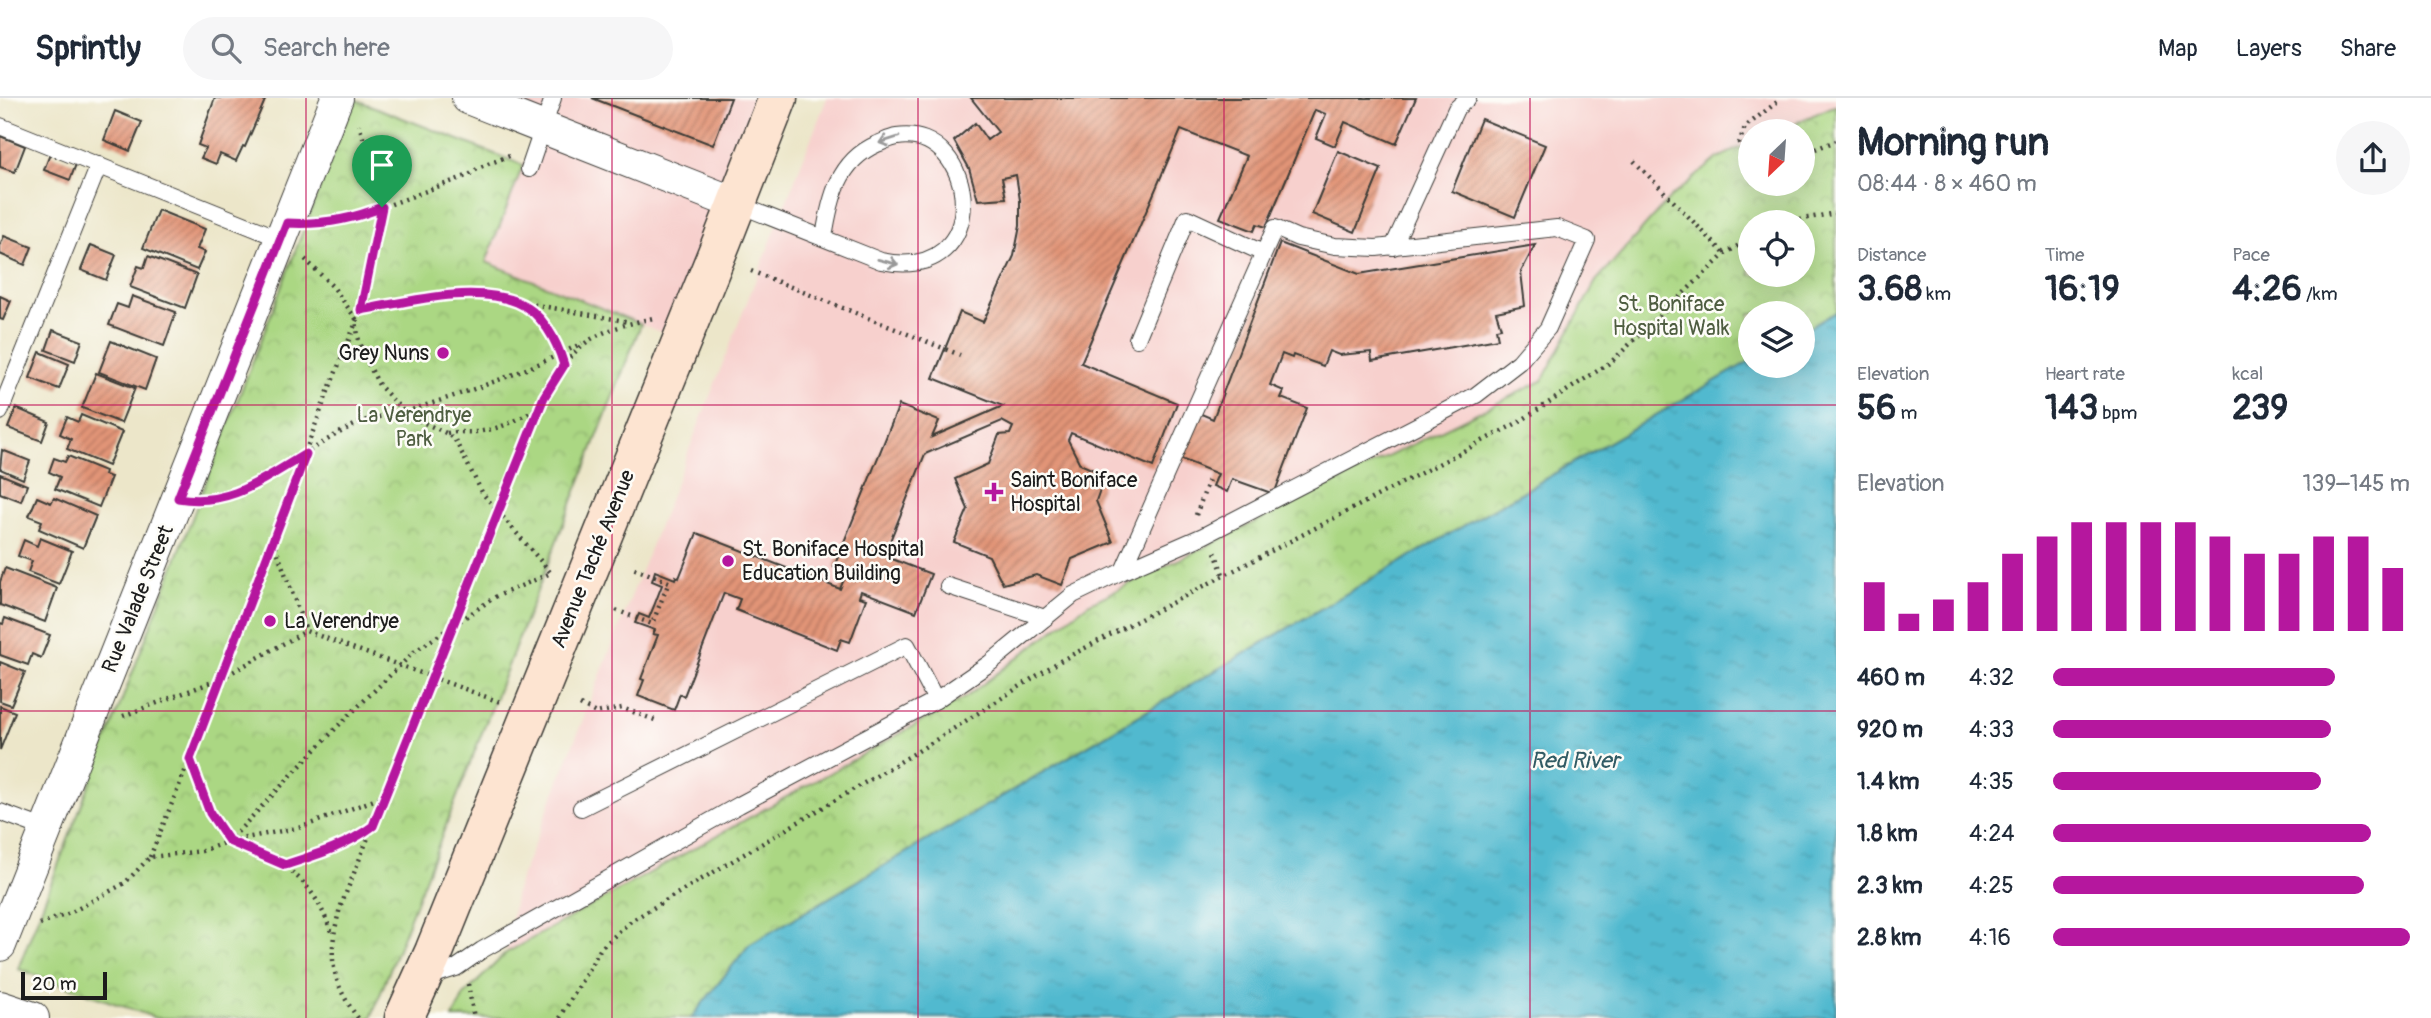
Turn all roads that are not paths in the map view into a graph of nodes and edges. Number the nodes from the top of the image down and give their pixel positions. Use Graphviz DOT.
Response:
graph roads {
  1 [pos="468,98"];
  2 [pos="553,98"];
  3 [pos="778,98"];
  4 [pos="1468,98"];
  5 [pos="346,106"];
  6 [pos="0,125"];
  7 [pos="543,128"];
  8 [pos="99,166"];
  9 [pos="529,169"];
  10 [pos="737,204"];
  11 [pos="284,231"];
  12 [pos="824,237"];
  13 [pos="1393,247"];
  14 [pos="1264,253"];
  15 [pos="1137,339"];
  16 [pos="0,412"];
  17 [pos="1123,571"];
  18 [pos="948,586"];
  19 [pos="1045,618"];
  20 [pos="936,700"];
  21 [pos="581,808"];
  22 [pos="0,812"];
  23 [pos="46,829"];
  24 [pos="0,945"];
  25 [pos="422,979"];
  26 [pos="404,1018"];
  1 -- 7 [label="street"];
  2 -- 7 [label="lane"];
  3 -- 10 [label="street, Avenue Taché Avenue"];
  4 -- 13 [label="lane"];
  5 -- 11 [label="street, Rue Valade Street"];
  6 -- 8 [label="lane"];
  7 -- 9 [label="lane"];
  7 -- 10 [label="street"];
  8 -- 11 [label="lane"];
  8 -- 16 [label="lane"];
  10 -- 12 [label="lane"];
  10 -- 25 [label="street, Avenue Taché Avenue"];
  11 -- 23 [label="street, Rue Valade Street"];
  12 -- 12 [label="lane, one-way"];
  13 -- 14 [label="lane"];
  13 -- 17 [label="lane"];
  14 -- 15 [label="lane"];
  14 -- 17 [label="lane"];
  17 -- 19 [label="lane"];
  18 -- 19 [label="lane"];
  19 -- 20 [label="lane"];
  20 -- 21 [label="lane"];
  20 -- 25 [label="lane"];
  22 -- 23 [label="lane"];
  23 -- 24 [label="street, Rue Valade Street"];
  25 -- 26 [label="street, Avenue Taché Avenue"];
}
